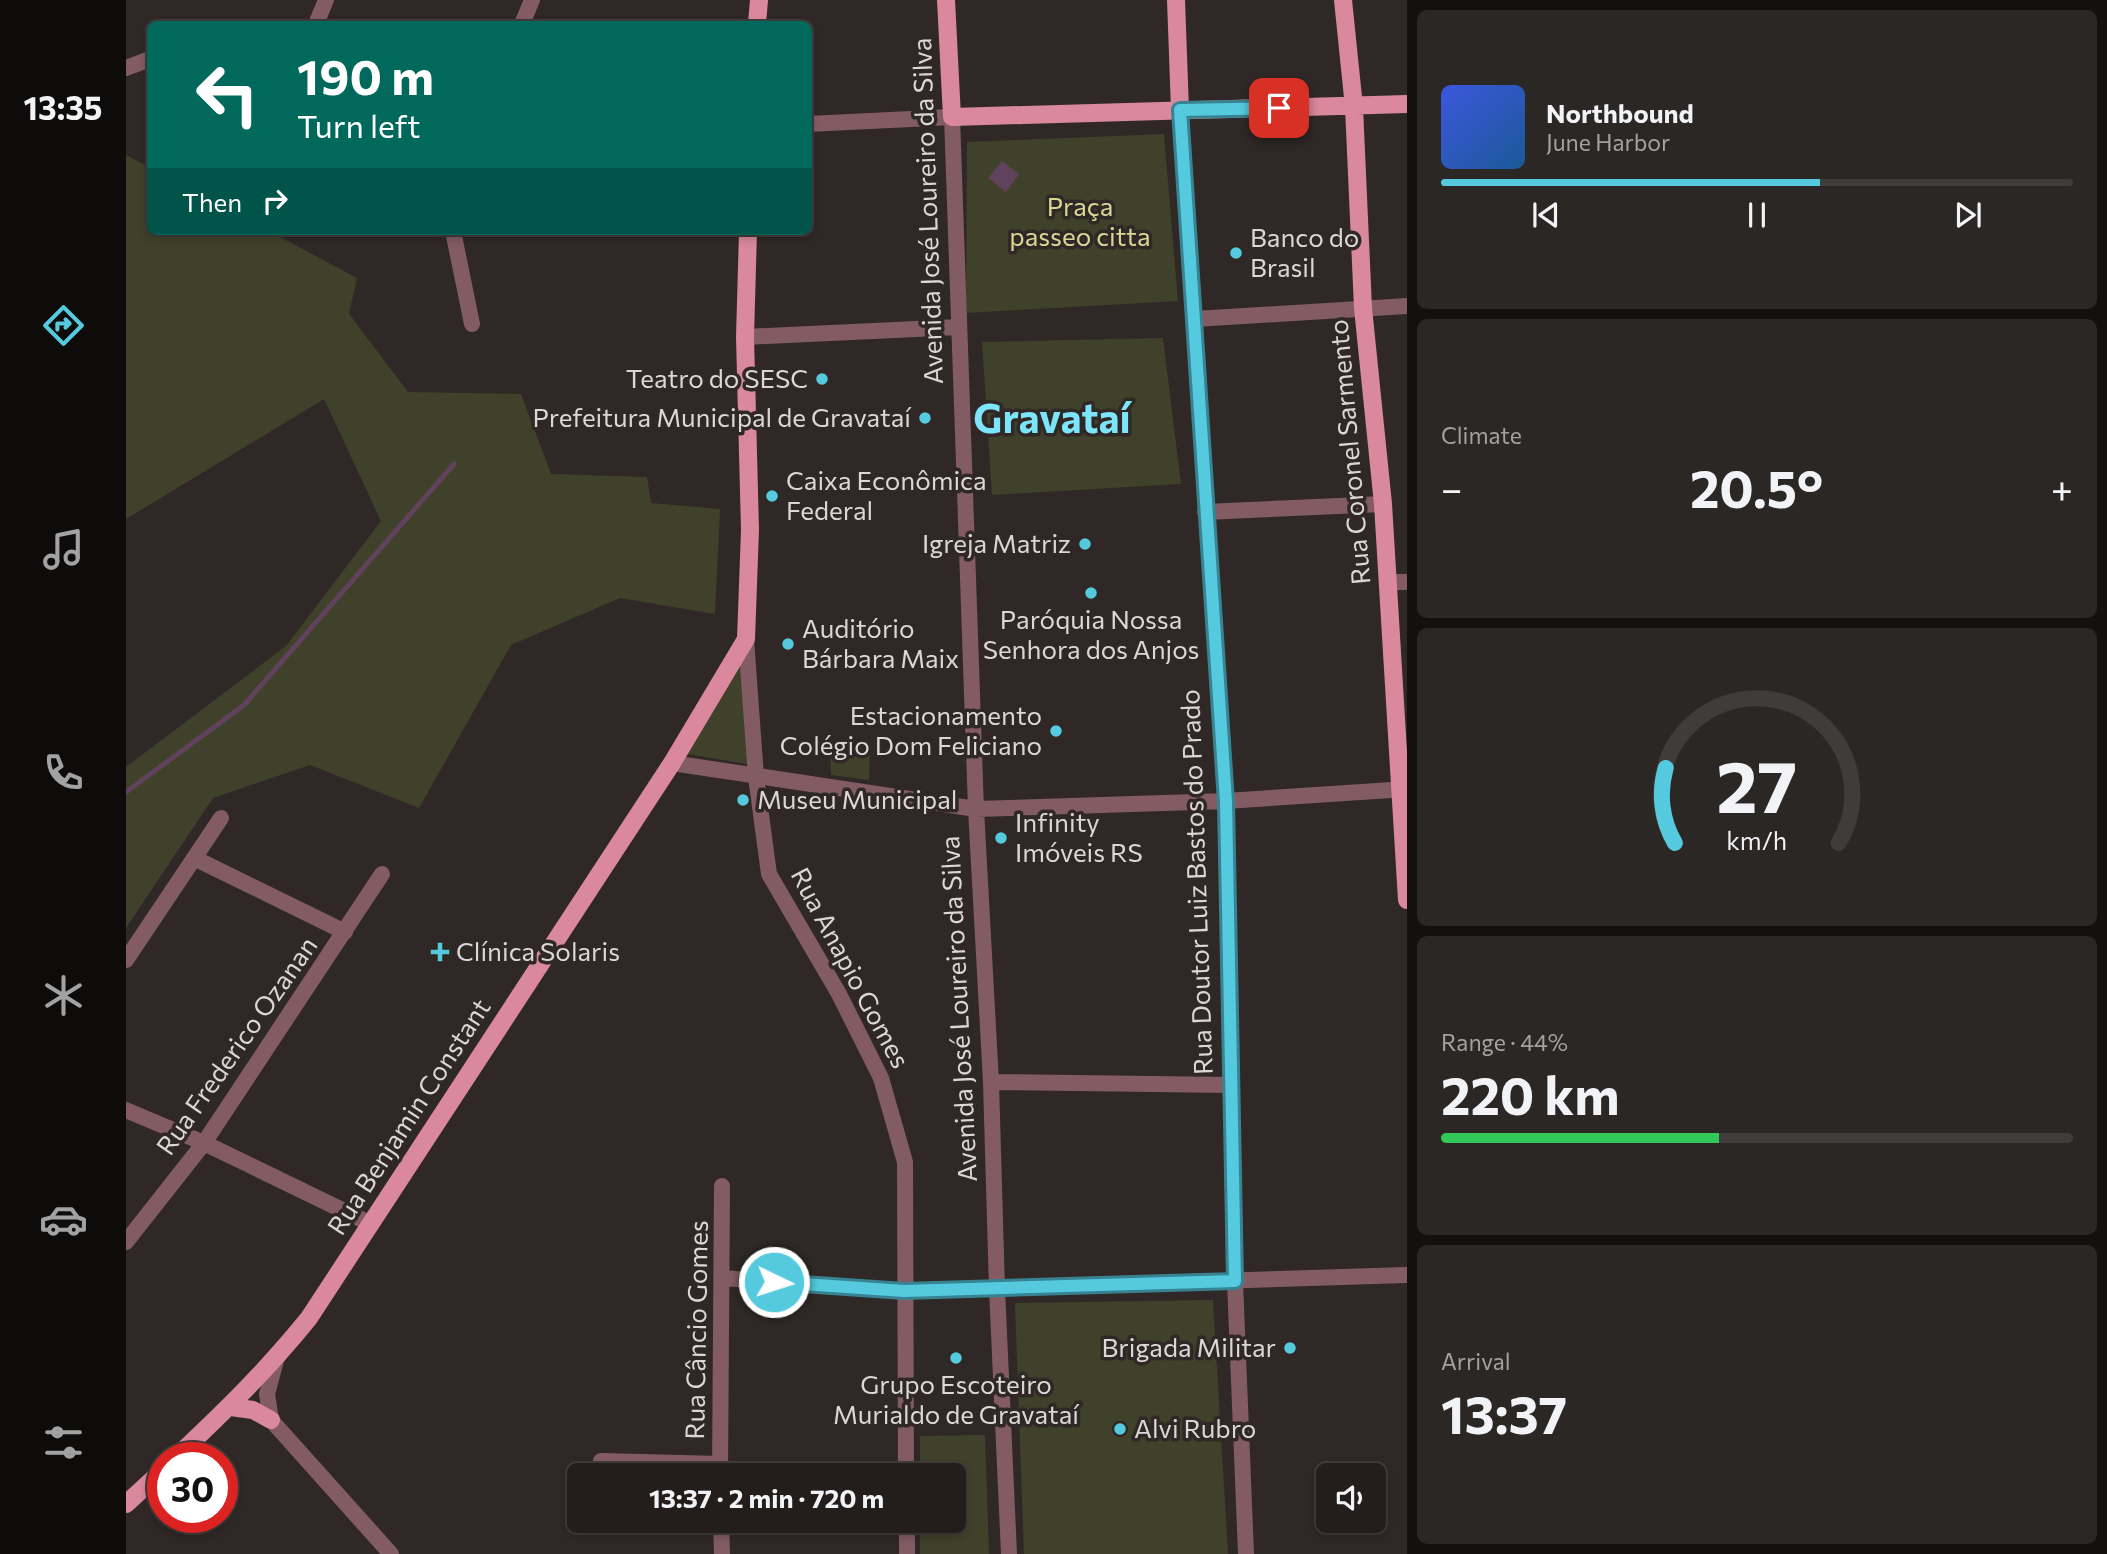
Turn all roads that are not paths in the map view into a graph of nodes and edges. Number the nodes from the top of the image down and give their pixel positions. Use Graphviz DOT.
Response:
graph roads {
  1 [pos="326,0"];
  2 [pos="532,0"];
  3 [pos="759,0"];
  4 [pos="946,0"];
  5 [pos="1176,0"];
  6 [pos="1343,0"];
  7 [pos="317,21"];
  8 [pos="523,21"];
  9 [pos="757,21"];
  10 [pos="147,61"];
  11 [pos="126,68"];
  12 [pos="1407,104"];
  13 [pos="1354,107"];
  14 [pos="1180,110"];
  15 [pos="952,117"];
  16 [pos="812,124"];
  17 [pos="454,235"];
  18 [pos="748,235"];
  19 [pos="1407,306"];
  20 [pos="1363,308"];
  21 [pos="1195,319"];
  22 [pos="472,324"];
  23 [pos="958,327"];
  24 [pos="745,337"];
  25 [pos="1383,504"];
  26 [pos="1205,512"];
  27 [pos="1398,582"];
  28 [pos="746,639"];
  29 [pos="673,763"];
  30 [pos="756,777"];
  31 [pos="1404,789"];
  32 [pos="1226,802"];
  33 [pos="976,809"];
  34 [pos="221,818"];
  35 [pos="194,858"];
  36 [pos="382,874"];
  37 [pos="1407,900"];
  38 [pos="345,932"];
  39 [pos="126,960"];
  40 [pos="991,1082"];
  41 [pos="1230,1084"];
  42 [pos="126,1110"];
  43 [pos="204,1143"];
  44 [pos="723,1186"];
  45 [pos="371,1224"];
  46 [pos="126,1242"];
  47 [pos="1407,1275"];
  48 [pos="722,1278"];
  49 [pos="1235,1281"];
  50 [pos="997,1289"];
  51 [pos="904,1291"];
  52 [pos="277,1357"];
  53 [pos="231,1407"];
  54 [pos="271,1420"];
  55 [pos="193,1442"];
  56 [pos="601,1461"];
  57 [pos="631,1463"];
  58 [pos="720,1463"];
  59 [pos="906,1463"];
  60 [pos="147,1485"];
  61 [pos="126,1504"];
  62 [pos="721,1533"];
  63 [pos="906,1533"];
  64 [pos="391,1554"];
  65 [pos="722,1554"];
  66 [pos="907,1554"];
  67 [pos="1009,1554"];
  68 [pos="1246,1554"];
  1 -- 7 [label="street"];
  2 -- 8 [label="street"];
  3 -- 9 [label="main road"];
  4 -- 15 [label="main road, Avenida José Loureiro da Silva"];
  5 -- 14 [label="main road, Rua Doutor Luiz Bastos do Prado"];
  6 -- 13 [label="main road, Rua Coronel Sarmento"];
  10 -- 11 [label="street"];
  12 -- 13 [label="main road"];
  13 -- 14 [label="main road"];
  13 -- 20 [label="main road, Rua Coronel Sarmento"];
  14 -- 15 [label="main road"];
  14 -- 21 [label="street, Rua Doutor Luiz Bastos do Prado"];
  15 -- 16 [label="street"];
  15 -- 23 [label="street, Avenida José Loureiro da Silva"];
  17 -- 22 [label="street"];
  18 -- 24 [label="main road, Rua Anapio Gomes"];
  19 -- 20 [label="street"];
  20 -- 21 [label="street"];
  20 -- 25 [label="main road, Rua Coronel Sarmento"];
  21 -- 26 [label="street, Rua Doutor Luiz Bastos do Prado"];
  23 -- 24 [label="street"];
  23 -- 33 [label="street, Avenida José Loureiro da Silva"];
  24 -- 28 [label="main road, Rua Anapio Gomes"];
  25 -- 26 [label="street"];
  25 -- 27 [label="main road, Rua Coronel Sarmento"];
  26 -- 32 [label="street, Rua Doutor Luiz Bastos do Prado"];
  27 -- 31 [label="main road, Rua Coronel Sarmento"];
  28 -- 29 [label="main road, Rua Benjamin Constant"];
  28 -- 30 [label="street, Rua Anapio Gomes"];
  29 -- 30 [label="street"];
  29 -- 45 [label="main road, Rua Benjamin Constant"];
  30 -- 33 [label="street"];
  30 -- 51 [label="street, Rua Anapio Gomes"];
  31 -- 32 [label="street"];
  31 -- 37 [label="main road, Rua Coronel Sarmento"];
  32 -- 33 [label="street"];
  32 -- 41 [label="street, Rua Doutor Luiz Bastos do Prado"];
  33 -- 40 [label="street, Avenida José Loureiro da Silva"];
  34 -- 35 [label="street"];
  35 -- 38 [label="street"];
  35 -- 39 [label="street"];
  36 -- 38 [label="street, Rua Frederico Ozanan"];
  38 -- 43 [label="street, Rua Frederico Ozanan"];
  40 -- 41 [label="street"];
  40 -- 50 [label="street, Avenida José Loureiro da Silva"];
  41 -- 49 [label="street, Rua Doutor Luiz Bastos do Prado"];
  42 -- 43 [label="street"];
  43 -- 45 [label="street"];
  43 -- 46 [label="street, Rua Frederico Ozanan"];
  44 -- 48 [label="street, Rua Câncio Gomes"];
  45 -- 52 [label="main road, Rua Benjamin Constant"];
  47 -- 49 [label="street"];
  48 -- 51 [label="street"];
  48 -- 58 [label="street, Rua Câncio Gomes"];
  49 -- 50 [label="street"];
  49 -- 68 [label="street, Rua Doutor Luiz Bastos do Prado"];
  50 -- 51 [label="street"];
  50 -- 67 [label="street, Avenida José Loureiro da Silva"];
  51 -- 59 [label="street, Rua Anapio Gomes"];
  52 -- 53 [label="main road, Rua Benjamin Constant"];
  52 -- 54 [label="street"];
  53 -- 54 [label="main road"];
  53 -- 55 [label="main road, Rua Benjamin Constant"];
  54 -- 64 [label="street"];
  56 -- 57 [label="street"];
  60 -- 61 [label="main road"];
  62 -- 65 [label="street"];
  63 -- 66 [label="street"];
}
